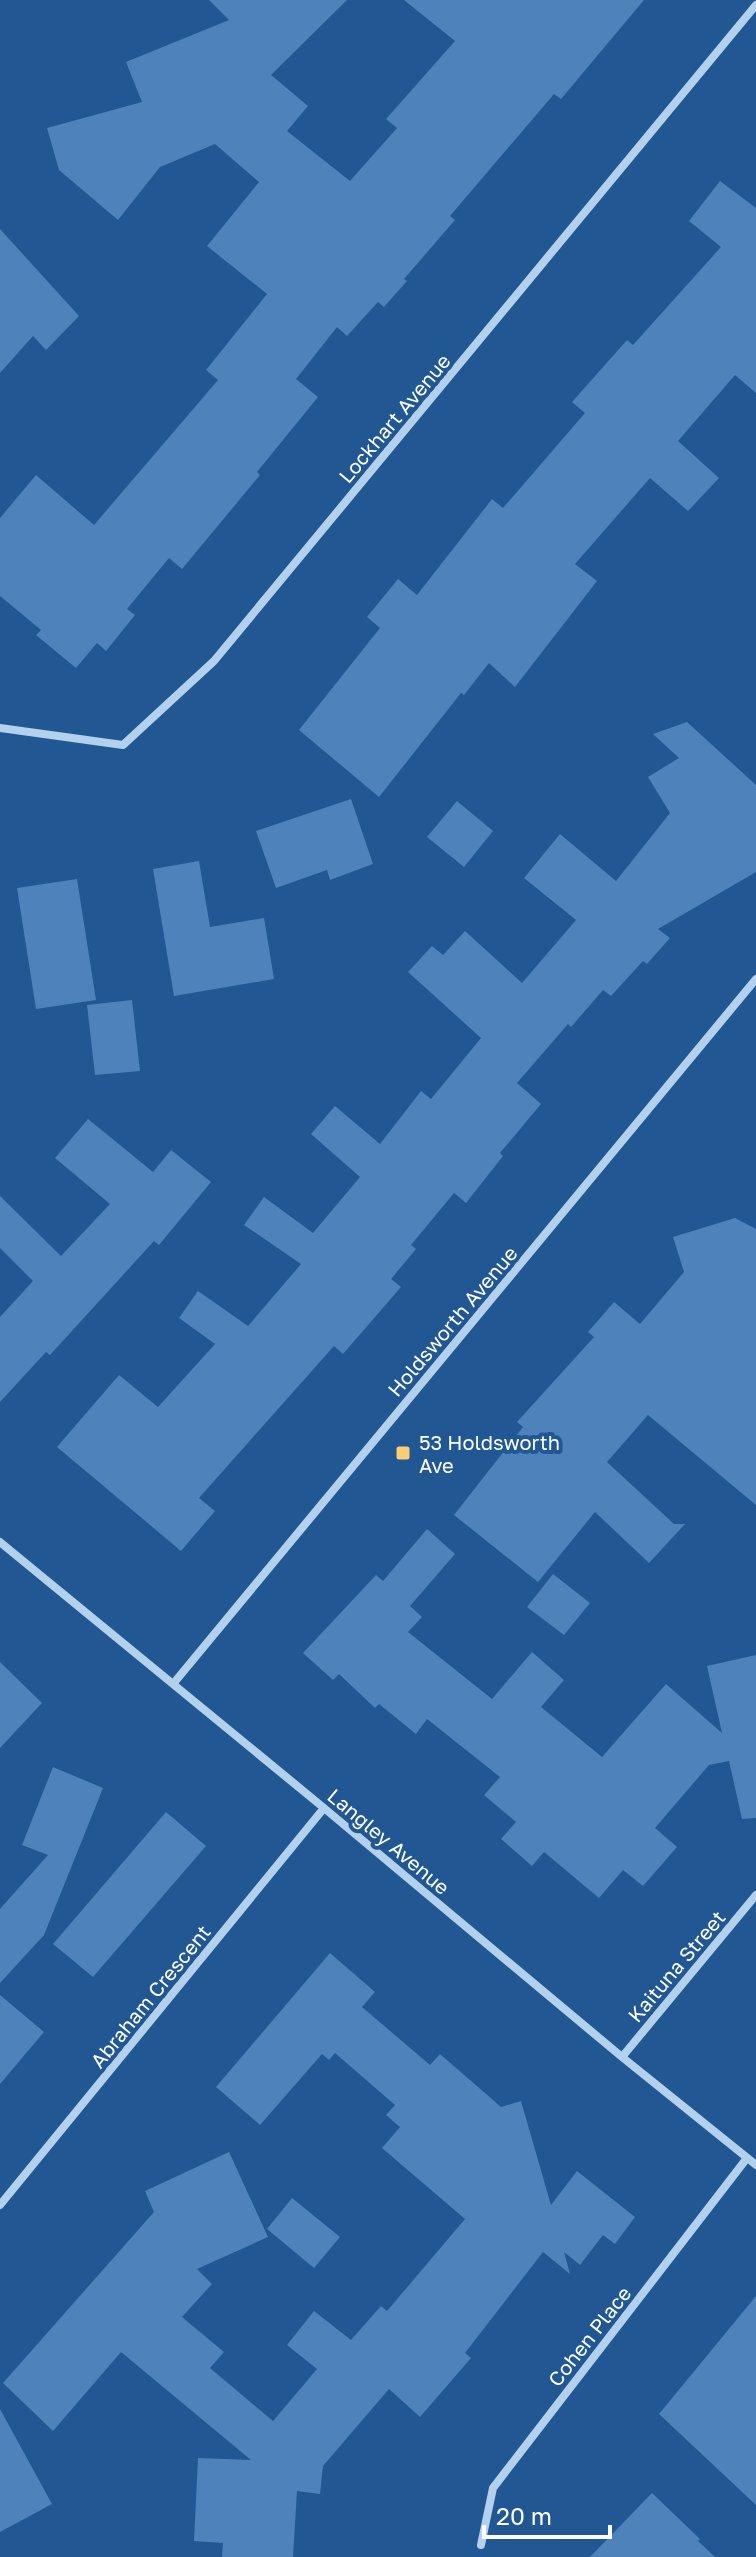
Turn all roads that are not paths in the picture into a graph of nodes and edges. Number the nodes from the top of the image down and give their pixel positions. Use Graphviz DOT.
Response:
graph roads {
  1 [pos="756,5"];
  2 [pos="0,728"];
  3 [pos="756,979"];
  4 [pos="0,1542"];
  5 [pos="173,1684"];
  6 [pos="324,1808"];
  7 [pos="756,1895"];
  8 [pos="622,2057"];
  9 [pos="747,2158"];
  10 [pos="756,2165"];
  11 [pos="0,2205"];
  12 [pos="481,2545"];
  1 -- 2 [label="street, Lockhart Avenue"];
  3 -- 5 [label="street, Holdsworth Avenue"];
  4 -- 5 [label="street, Langley Avenue"];
  5 -- 6 [label="street, Langley Avenue"];
  6 -- 8 [label="street, Langley Avenue"];
  6 -- 11 [label="street, Abraham Crescent"];
  7 -- 8 [label="street, Kaituna Street"];
  8 -- 9 [label="street, Langley Avenue"];
  9 -- 10 [label="street, Langley Avenue"];
  9 -- 12 [label="street, Cohen Place"];
}
